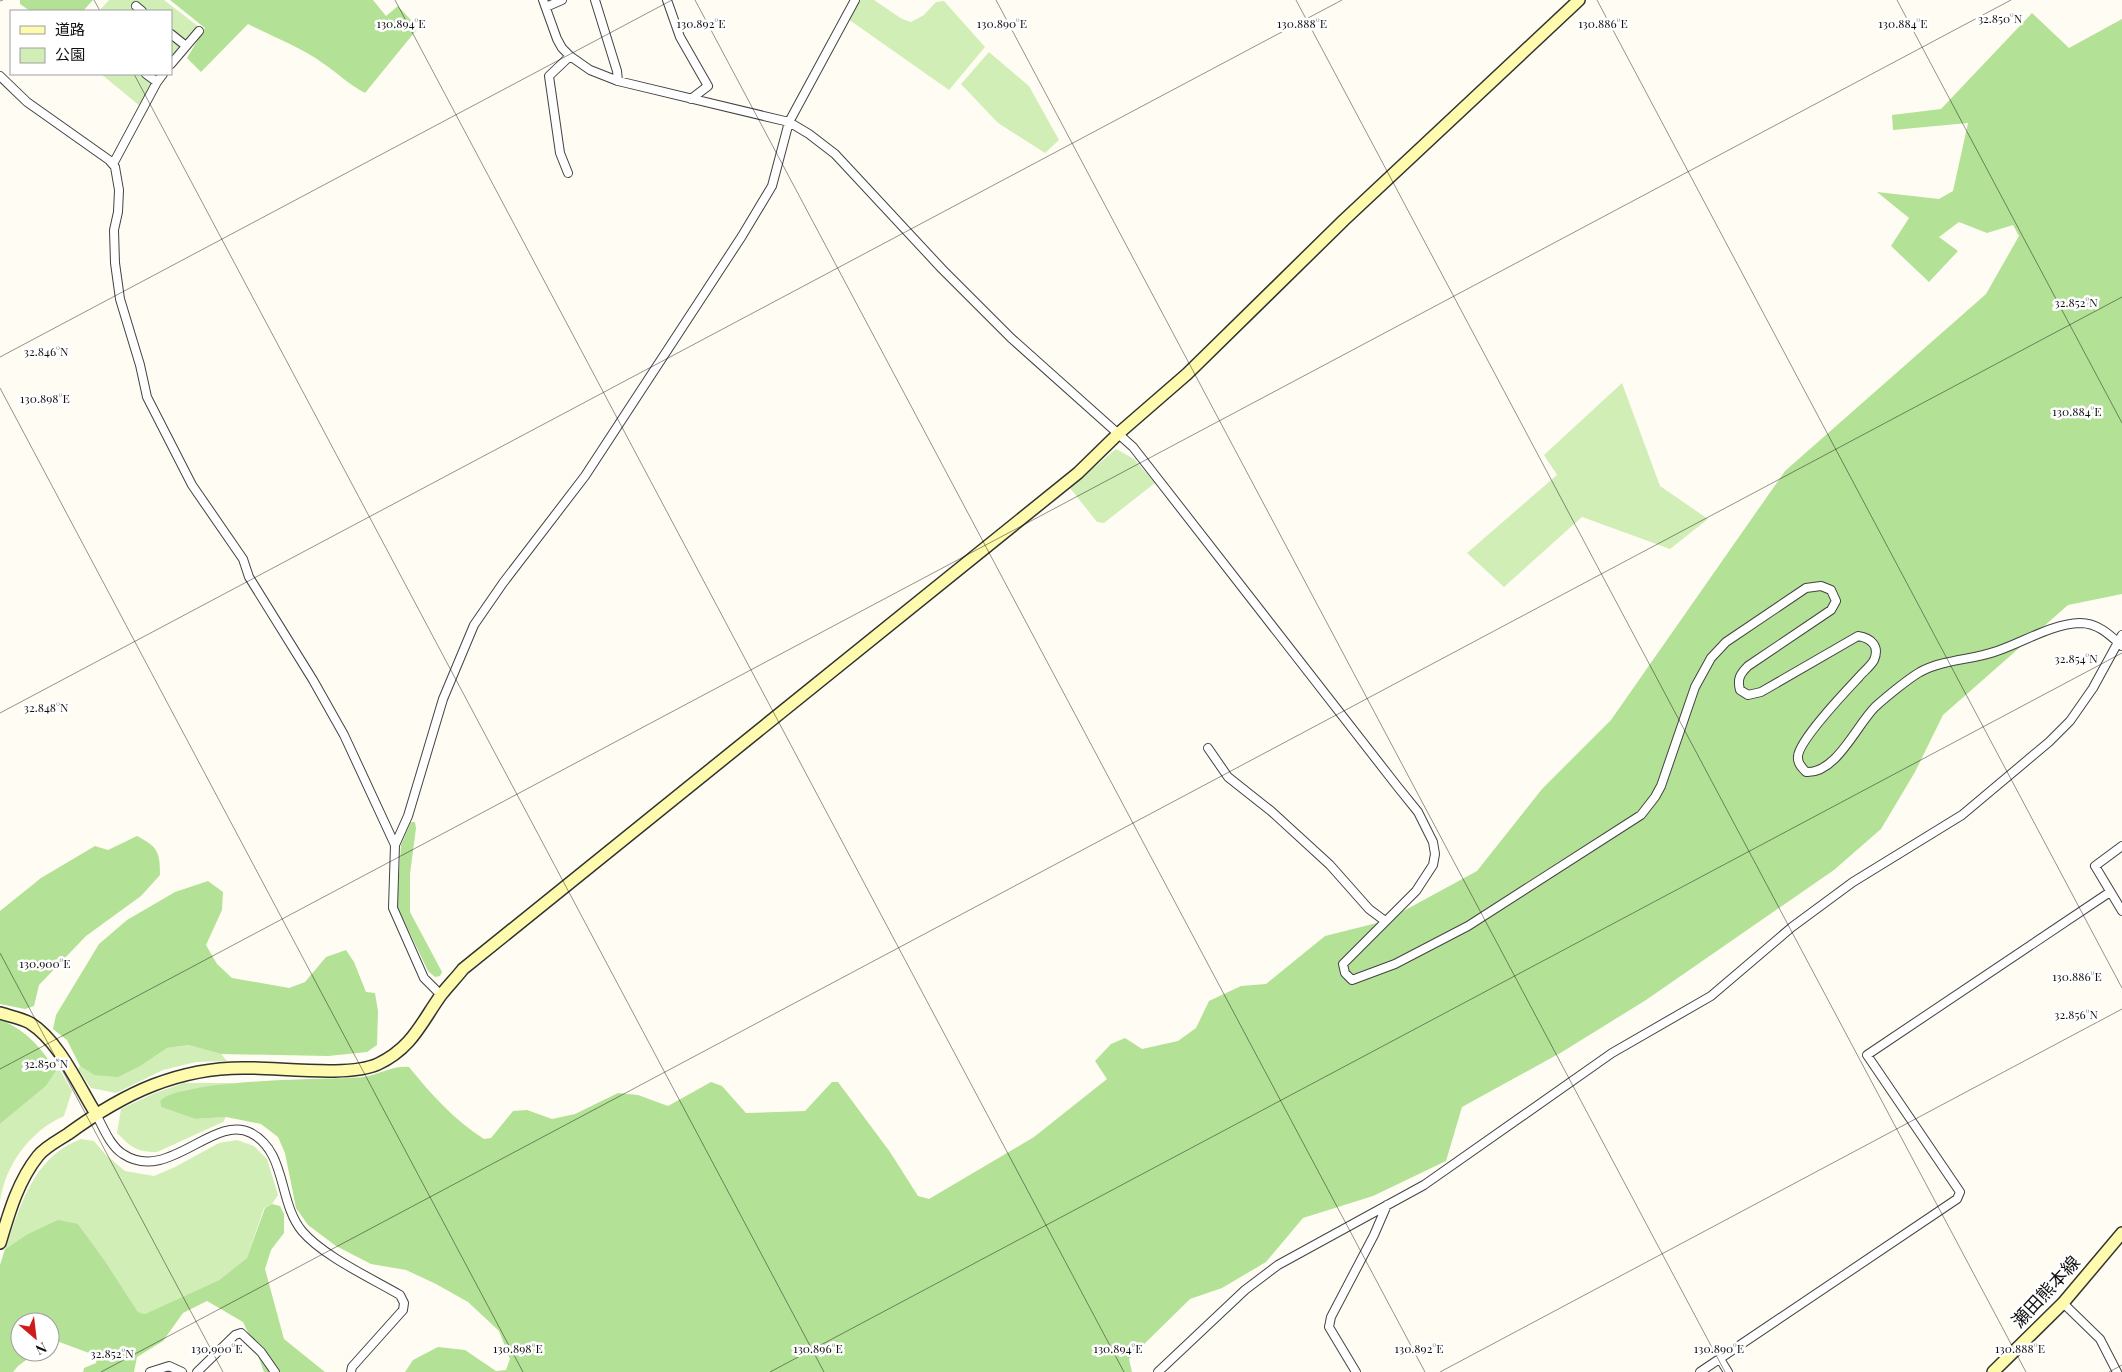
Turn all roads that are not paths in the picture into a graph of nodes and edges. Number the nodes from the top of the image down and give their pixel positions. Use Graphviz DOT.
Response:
graph roads {
  1 [pos="562,0"];
  2 [pos="595,0"];
  3 [pos="667,0"];
  4 [pos="855,0"];
  5 [pos="1579,0"];
  6 [pos="545,4"];
  7 [pos="199,31"];
  8 [pos="172,35"];
  9 [pos="186,46"];
  10 [pos="570,56"];
  11 [pos="172,63"];
  12 [pos="147,75"];
  13 [pos="163,75"];
  14 [pos="0,76"];
  15 [pos="618,81"];
  16 [pos="157,82"];
  17 [pos="691,99"];
  18 [pos="789,122"];
  19 [pos="112,164"];
  20 [pos="568,173"];
  21 [pos="1119,433"];
  22 [pos="2121,641"];
  23 [pos="1208,748"];
  24 [pos="395,845"];
  25 [pos="2122,846"];
  26 [pos="2110,892"];
  27 [pos="2122,911"];
  28 [pos="1385,921"];
  29 [pos="442,995"];
  30 [pos="0,1013"];
  31 [pos="96,1114"];
  32 [pos="1387,1205"];
  33 [pos="2122,1233"];
  34 [pos="0,1242"];
  35 [pos="2063,1303"];
  36 [pos="1720,1359"];
  37 [pos="150,1372"];
  38 [pos="182,1372"];
  39 [pos="197,1372"];
  40 [pos="274,1372"];
  41 [pos="351,1372"];
  42 [pos="1158,1372"];
  43 [pos="1356,1372"];
  44 [pos="1700,1372"];
  45 [pos="1728,1372"];
  46 [pos="1993,1372"];
  47 [pos="2117,1372"];
  1 -- 6 [label="street"];
  2 -- 15 [label="street"];
  3 -- 17 [label="street"];
  4 -- 18 [label="street"];
  5 -- 21 [label="street"];
  6 -- 10 [label="street"];
  7 -- 9 [label="street"];
  8 -- 9 [label="street"];
  9 -- 11 [label="street"];
  10 -- 15 [label="street"];
  10 -- 20 [label="street"];
  12 -- 16 [label="street"];
  13 -- 16 [label="street"];
  14 -- 19 [label="street"];
  15 -- 17 [label="street"];
  16 -- 19 [label="street"];
  17 -- 18 [label="street"];
  18 -- 21 [label="street"];
  18 -- 24 [label="street"];
  19 -- 24 [label="street"];
  21 -- 28 [label="street"];
  21 -- 29 [label="street"];
  22 -- 28 [label="street"];
  22 -- 32 [label="street"];
  23 -- 28 [label="street"];
  24 -- 29 [label="street"];
  25 -- 26 [label="street"];
  26 -- 27 [label="street"];
  26 -- 36 [label="street"];
  29 -- 31 [label="street"];
  30 -- 31 [label="street"];
  31 -- 34 [label="street"];
  31 -- 41 [label="street"];
  32 -- 42 [label="street"];
  32 -- 43 [label="street"];
  33 -- 35 [label="street, 瀬田熊本線"];
  35 -- 46 [label="street, 瀬田熊本線"];
  35 -- 47 [label="street"];
  36 -- 44 [label="street"];
  36 -- 45 [label="street"];
  37 -- 38 [label="street"];
  39 -- 40 [label="street"];
}
